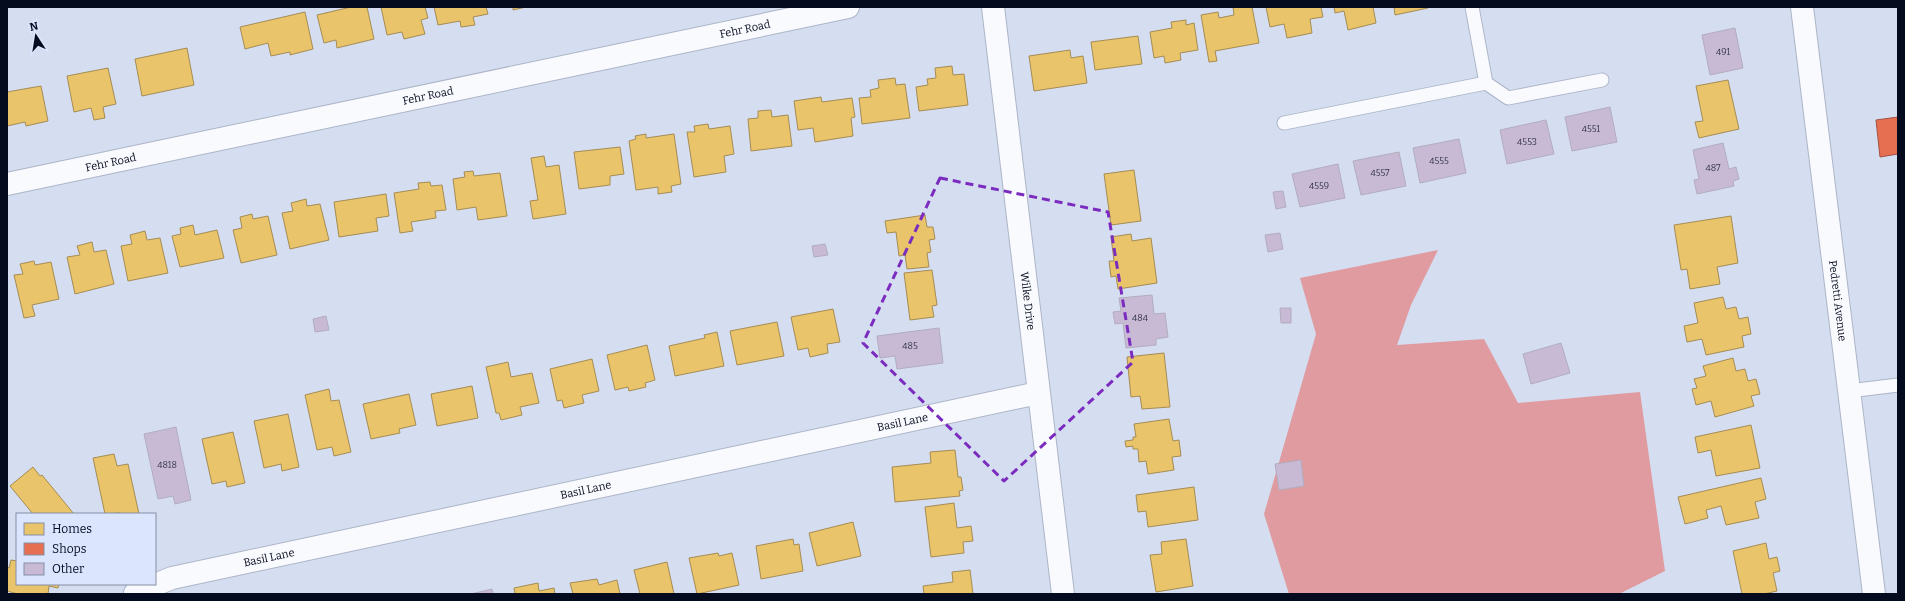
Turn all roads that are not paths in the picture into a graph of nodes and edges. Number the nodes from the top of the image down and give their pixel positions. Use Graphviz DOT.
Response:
graph roads {
  1 [pos="848,7"];
  2 [pos="993,7"];
  3 [pos="1472,7"];
  4 [pos="1802,7"];
  5 [pos="1602,80"];
  6 [pos="1486,83"];
  7 [pos="1284,123"];
  8 [pos="7,184"];
  9 [pos="1898,385"];
  10 [pos="1849,391"];
  11 [pos="1038,392"];
  12 [pos="156,584"];
  13 [pos="155,585"];
  14 [pos="135,593"];
  15 [pos="1063,594"];
  16 [pos="1874,594"];
  1 -- 8 [label="street, Fehr Road"];
  2 -- 11 [label="street, Wilke Drive"];
  3 -- 6 [label="lane"];
  4 -- 10 [label="street, Pedretti Avenue"];
  5 -- 6 [label="lane"];
  6 -- 7 [label="lane"];
  9 -- 10 [label="lane"];
  10 -- 16 [label="street, Pedretti Avenue"];
  11 -- 12 [label="street, Basil Lane"];
  11 -- 15 [label="street, Wilke Drive"];
  13 -- 14 [label="street, Basil Lane"];
}
